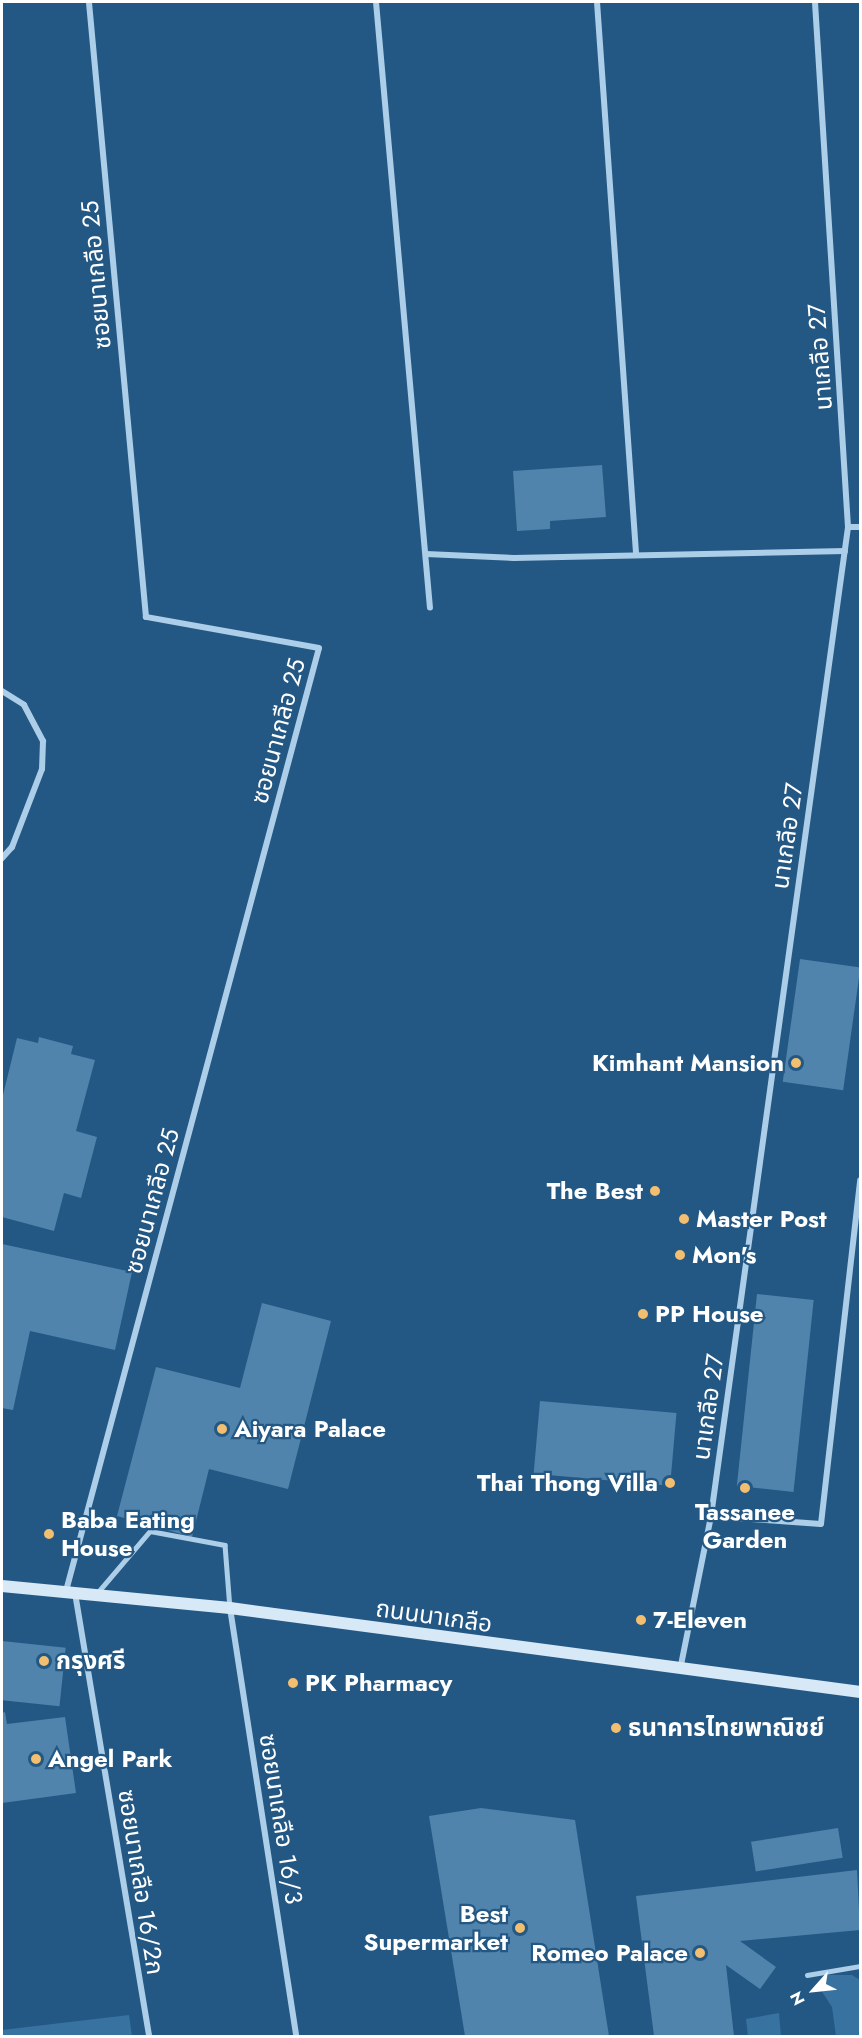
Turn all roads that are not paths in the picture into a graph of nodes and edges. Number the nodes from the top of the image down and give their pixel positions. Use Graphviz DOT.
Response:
graph roads {
  1 [pos="89,2"];
  2 [pos="376,2"];
  3 [pos="597,2"];
  4 [pos="815,2"];
  5 [pos="848,527"];
  6 [pos="861,527"];
  7 [pos="845,551"];
  8 [pos="636,553"];
  9 [pos="426,554"];
  10 [pos="430,608"];
  11 [pos="2,691"];
  12 [pos="2,858"];
  13 [pos="861,1180"];
  14 [pos="711,1516"];
  15 [pos="2,1586"];
  16 [pos="70,1591"];
  17 [pos="98,1593"];
  18 [pos="230,1608"];
  19 [pos="680,1670"];
  20 [pos="860,1692"];
  21 [pos="861,1697"];
  22 [pos="861,1966"];
  23 [pos="807,1975"];
  24 [pos="148,2037"];
  25 [pos="296,2037"];
  1 -- 16 [label="street, ซอยนาเกลือ 25"];
  2 -- 9 [label="street"];
  3 -- 8 [label="street"];
  4 -- 5 [label="street, นาเกลือ 27"];
  5 -- 6 [label="street"];
  5 -- 7 [label="street, นาเกลือ 27"];
  7 -- 8 [label="street"];
  7 -- 14 [label="street, นาเกลือ 27"];
  8 -- 9 [label="street"];
  9 -- 10 [label="street"];
  11 -- 12 [label="street"];
  13 -- 14 [label="street"];
  14 -- 19 [label="street, นาเกลือ 27"];
  15 -- 16 [label="street, ถนนนาเกลือ"];
  16 -- 17 [label="street, ถนนนาเกลือ"];
  16 -- 24 [label="street, ซอยนาเกลือ 16/2ก"];
  17 -- 18 [label="street, ถนนนาเกลือ"];
  17 -- 18 [label="lane"];
  18 -- 19 [label="street, ถนนนาเกลือ"];
  18 -- 25 [label="street, ซอยนาเกลือ 16/3"];
  19 -- 20 [label="street, ถนนนาเกลือ"];
  20 -- 21 [label="street"];
  22 -- 23 [label="lane"];
}
